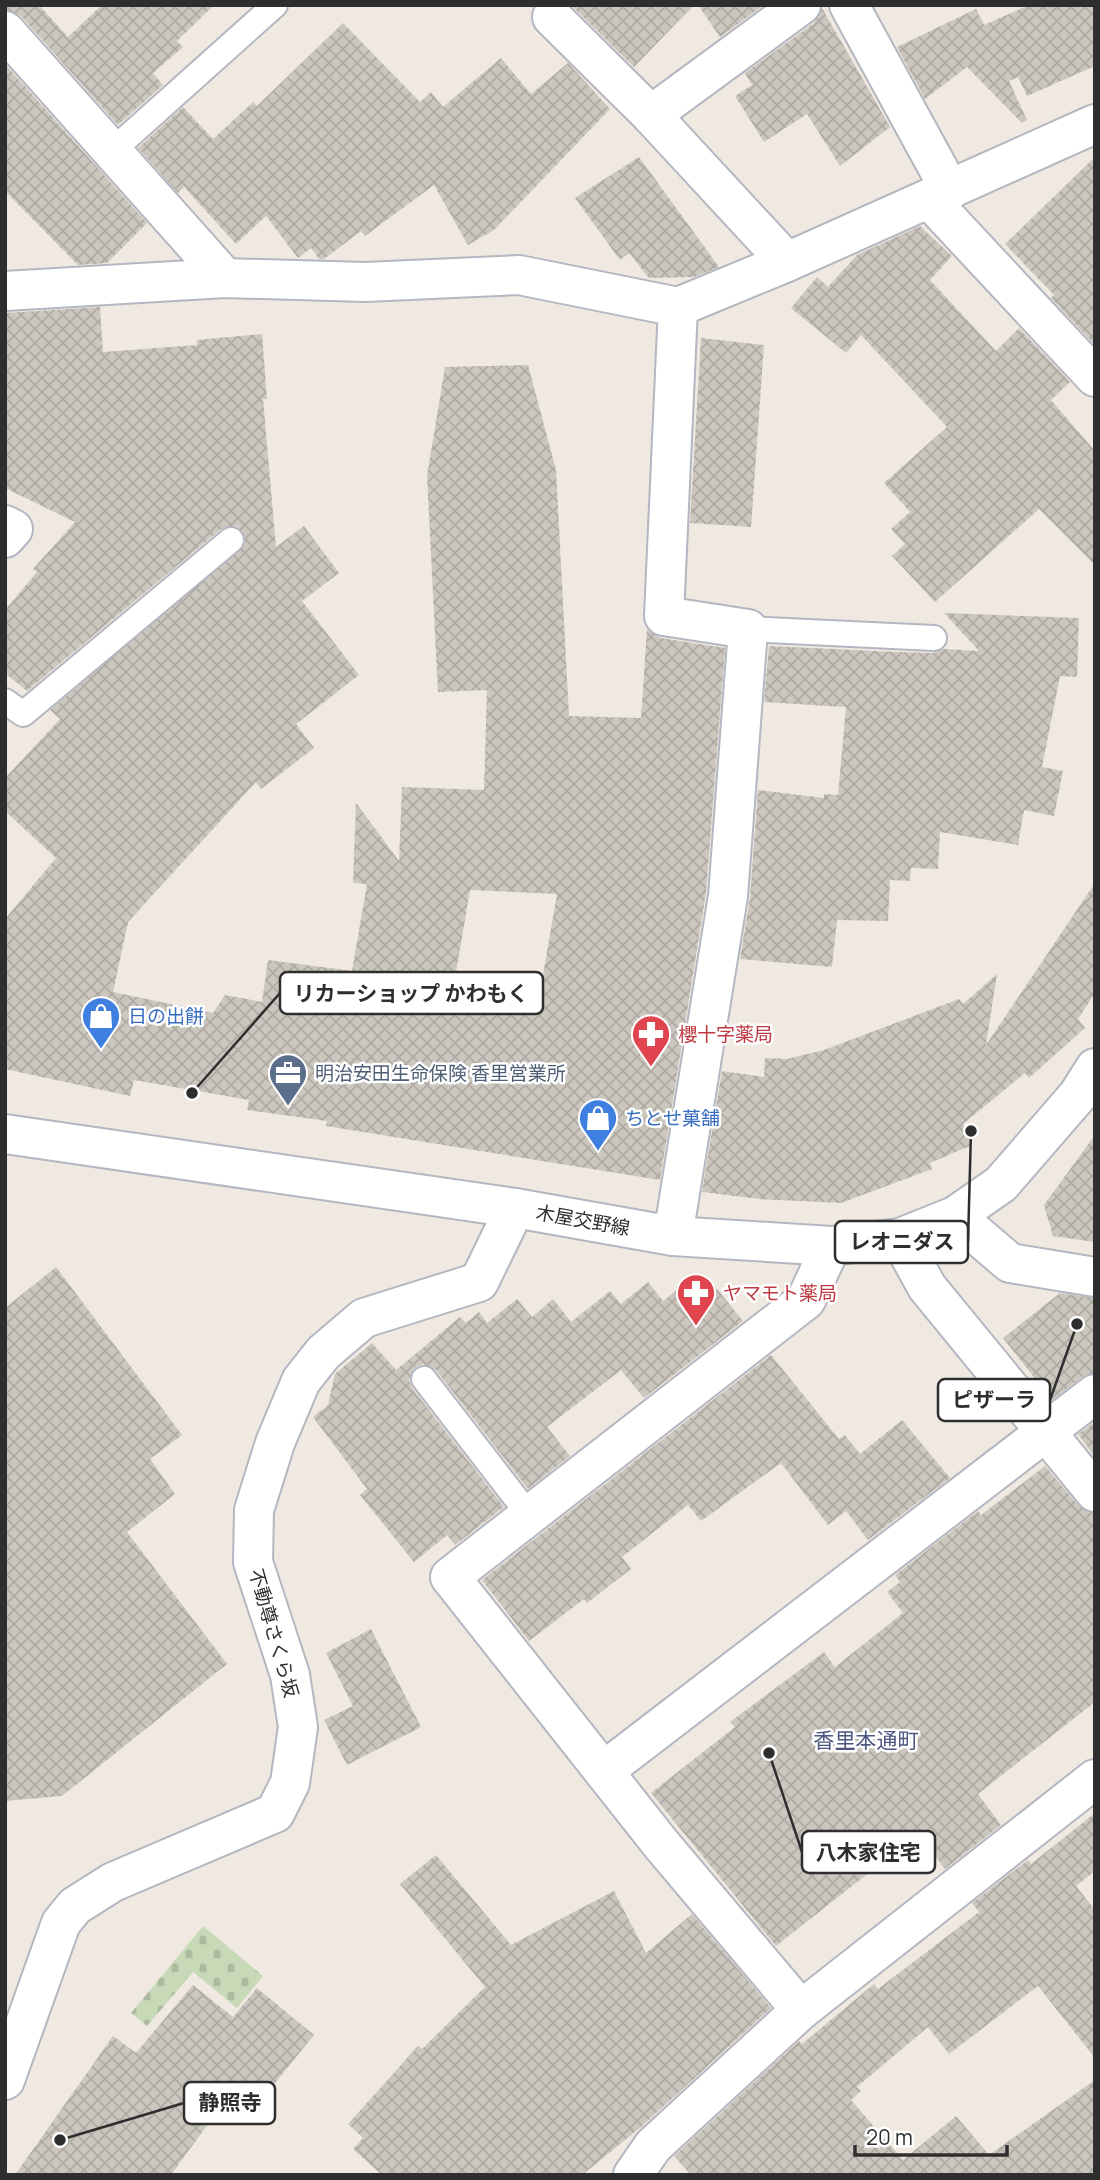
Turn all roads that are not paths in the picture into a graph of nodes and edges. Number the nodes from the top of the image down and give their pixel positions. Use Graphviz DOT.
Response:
graph roads {
  1 [pos="275,5"];
  2 [pos="801,5"];
  3 [pos="849,5"];
  4 [pos="552,17"];
  5 [pos="5,31"];
  6 [pos="651,115"];
  7 [pos="1095,124"];
  8 [pos="112,151"];
  9 [pos="940,194"];
  10 [pos="787,262"];
  11 [pos="225,278"];
  12 [pos="5,291"];
  13 [pos="678,307"];
  14 [pos="1095,377"];
  15 [pos="5,525"];
  16 [pos="5,538"];
  17 [pos="231,540"];
  18 [pos="748,629"];
  19 [pos="934,638"];
  20 [pos="5,701"];
  21 [pos="1095,1068"];
  22 [pos="5,1134"];
  23 [pos="515,1208"];
  24 [pos="955,1216"];
  25 [pos="673,1236"];
  26 [pos="900,1238"];
  27 [pos="831,1246"];
  28 [pos="1095,1277"];
  29 [pos="424,1379"];
  30 [pos="1095,1394"];
  31 [pos="1047,1432"];
  32 [pos="1095,1492"];
  33 [pos="530,1514"];
  34 [pos="605,1770"];
  35 [pos="1095,1779"];
  36 [pos="801,2010"];
  37 [pos="5,2080"];
  38 [pos="634,2175"];
  1 -- 8 [label="lane"];
  2 -- 6 [label="street"];
  3 -- 9 [label="street"];
  4 -- 6 [label="street"];
  5 -- 8 [label="street"];
  6 -- 10 [label="street"];
  7 -- 9 [label="street"];
  8 -- 11 [label="street"];
  9 -- 10 [label="street"];
  9 -- 14 [label="street"];
  10 -- 13 [label="street"];
  11 -- 12 [label="street"];
  11 -- 13 [label="street"];
  13 -- 18 [label="street"];
  15 -- 16 [label="street"];
  17 -- 20 [label="lane"];
  18 -- 19 [label="lane"];
  18 -- 25 [label="street"];
  21 -- 24 [label="street, 木屋交野線"];
  22 -- 23 [label="street, 木屋交野線"];
  23 -- 25 [label="street, 木屋交野線"];
  23 -- 37 [label="street, 不動尊さくら坂"];
  24 -- 26 [label="street, 木屋交野線"];
  24 -- 28 [label="street"];
  25 -- 27 [label="street, 木屋交野線"];
  26 -- 27 [label="street, 木屋交野線"];
  26 -- 31 [label="street"];
  27 -- 33 [label="street"];
  29 -- 33 [label="lane"];
  30 -- 31 [label="street"];
  31 -- 32 [label="street"];
  31 -- 34 [label="street"];
  33 -- 34 [label="street"];
  34 -- 36 [label="street"];
  35 -- 36 [label="street"];
  36 -- 38 [label="street"];
}
